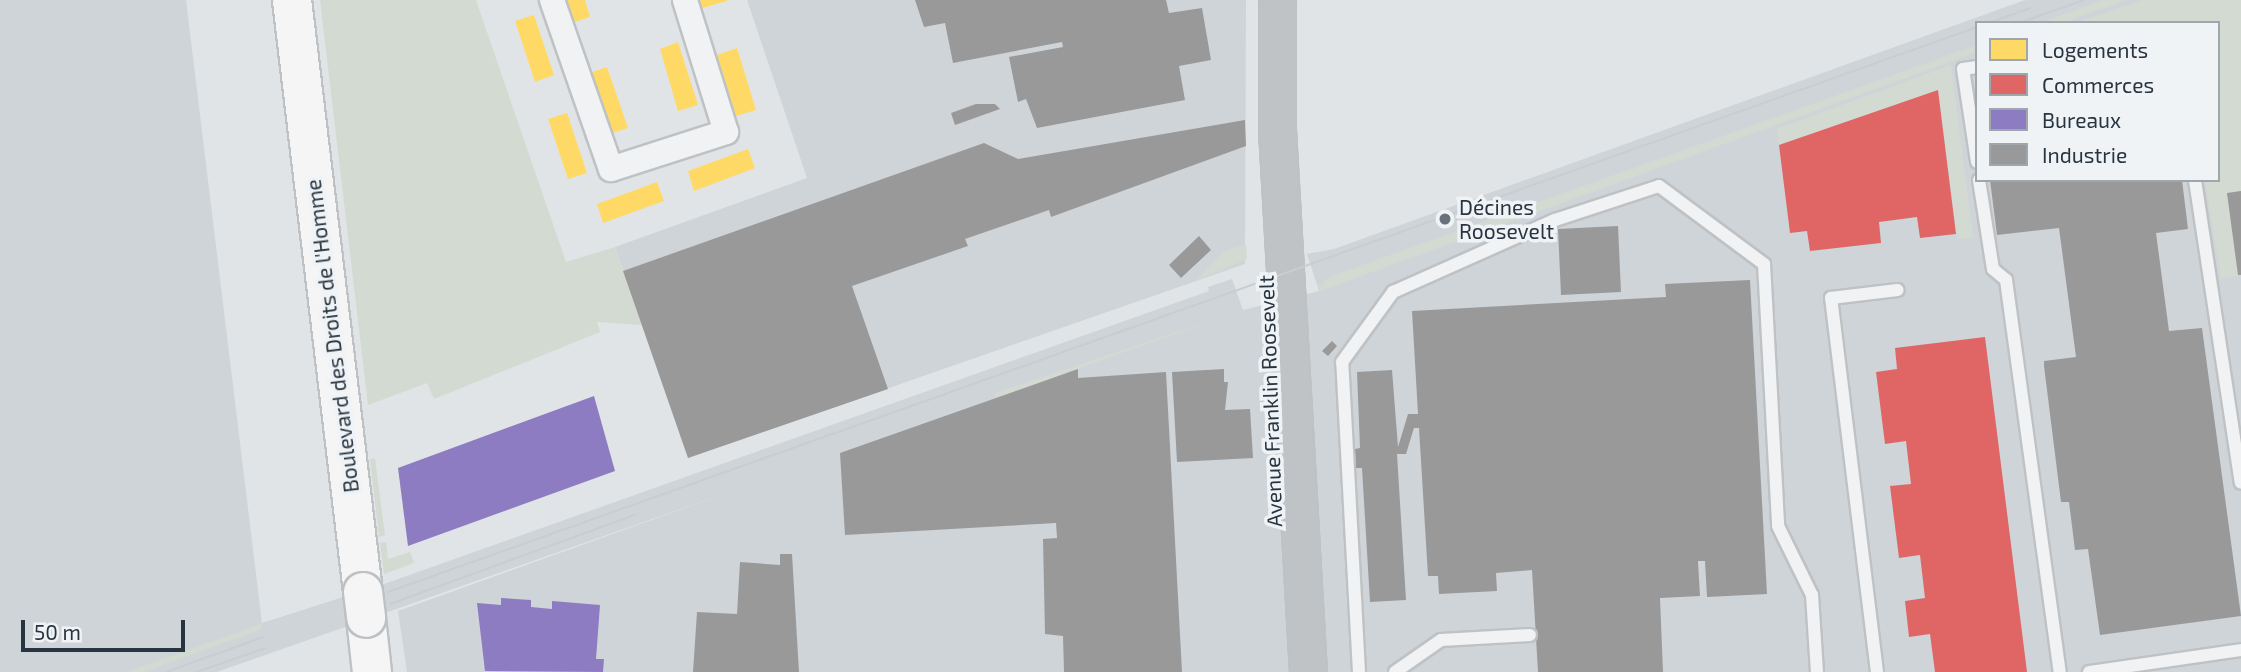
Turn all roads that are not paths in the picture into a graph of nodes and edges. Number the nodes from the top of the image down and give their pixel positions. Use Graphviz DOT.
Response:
graph roads {
  1 [pos="292,0"];
  2 [pos="552,0"];
  3 [pos="685,0"];
  4 [pos="1276,0"];
  5 [pos="1975,67"];
  6 [pos="1975,149"];
  7 [pos="1979,182"];
  8 [pos="2195,182"];
  9 [pos="1898,290"];
  10 [pos="1276,344"];
  11 [pos="2241,483"];
  12 [pos="1530,635"];
  13 [pos="2241,650"];
  14 [pos="372,672"];
  15 [pos="1286,672"];
  16 [pos="1308,672"];
  17 [pos="1359,672"];
  18 [pos="1395,672"];
  19 [pos="1816,672"];
  20 [pos="1877,672"];
  21 [pos="2060,672"];
  22 [pos="2089,672"];
  1 -- 14 [label="main road, Boulevard des Droits de l'Homme"];
  2 -- 3 [label="street"];
  4 -- 10 [label="street, Avenue Franklin Roosevelt"];
  5 -- 6 [label="lane"];
  7 -- 21 [label="lane"];
  8 -- 11 [label="lane"];
  9 -- 20 [label="lane"];
  10 -- 15 [label="street, Avenue Franklin Roosevelt"];
  10 -- 16 [label="street, Avenue Franklin Roosevelt"];
  12 -- 18 [label="lane"];
  13 -- 22 [label="lane"];
  17 -- 19 [label="lane"];
}
